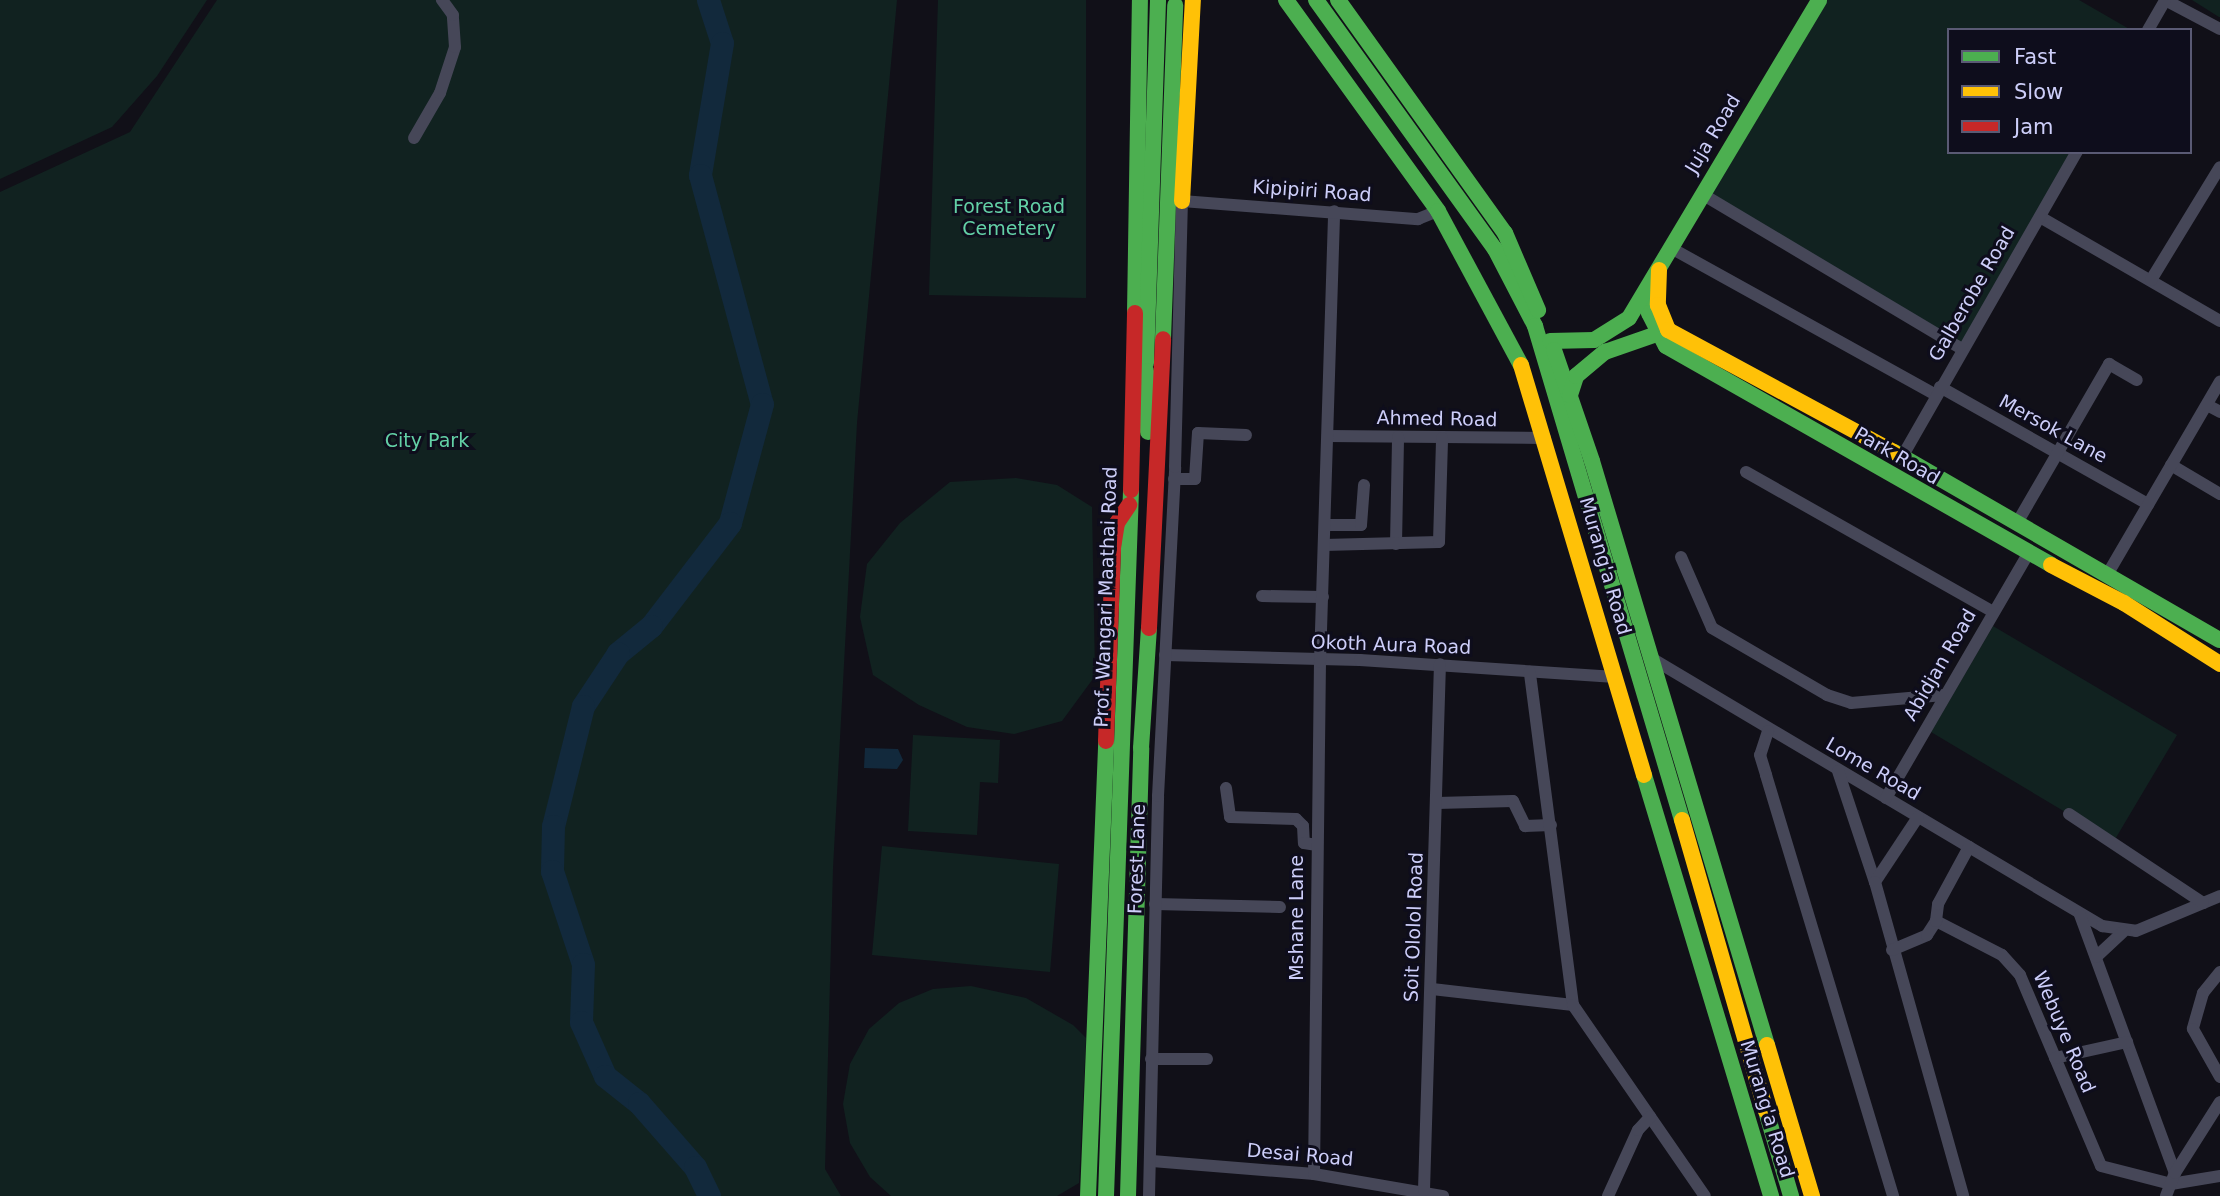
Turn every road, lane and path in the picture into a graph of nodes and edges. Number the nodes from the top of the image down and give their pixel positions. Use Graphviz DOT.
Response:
graph roads {
  1 [pos="442,0"];
  2 [pos="1140,0"];
  3 [pos="1158,0"];
  4 [pos="1193,0"];
  5 [pos="1286,0"];
  6 [pos="1316,0"];
  7 [pos="1338,0"];
  8 [pos="1819,0"];
  9 [pos="2165,0"];
  10 [pos="1175,5"];
  11 [pos="2149,28"];
  12 [pos="2220,29"];
  13 [pos="414,138"];
  14 [pos="2076,154"];
  15 [pos="2220,167"];
  16 [pos="1702,194"];
  17 [pos="1182,201"];
  18 [pos="1334,211"];
  19 [pos="1438,211"];
  20 [pos="2040,217"];
  21 [pos="1671,248"];
  22 [pos="1659,270"];
  23 [pos="2151,280"];
  24 [pos="1647,293"];
  25 [pos="1535,315"];
  26 [pos="2220,321"];
  27 [pos="1663,332"];
  28 [pos="1550,341"];
  29 [pos="1962,349"];
  30 [pos="1146,363"];
  31 [pos="2137,380"];
  32 [pos="2220,382"];
  33 [pos="1938,391"];
  34 [pos="1570,394"];
  35 [pos="2207,405"];
  36 [pos="2220,412"];
  37 [pos="1176,432"];
  38 [pos="1198,433"];
  39 [pos="1246,435"];
  40 [pos="1328,436"];
  41 [pos="1398,437"];
  42 [pos="1442,438"];
  43 [pos="1545,438"];
  44 [pos="2058,455"];
  45 [pos="1902,457"];
  46 [pos="1132,465"];
  47 [pos="2171,465"];
  48 [pos="1746,472"];
  49 [pos="1174,480"];
  50 [pos="1364,485"];
  51 [pos="2220,494"];
  52 [pos="1131,501"];
  53 [pos="2148,504"];
  54 [pos="2017,523"];
  55 [pos="1325,525"];
  56 [pos="1396,544"];
  57 [pos="1324,545"];
  58 [pos="2028,554"];
  59 [pos="1681,557"];
  60 [pos="1153,565"];
  61 [pos="2107,575"];
  62 [pos="1262,596"];
  63 [pos="1322,597"];
  64 [pos="1993,612"];
  65 [pos="2220,640"];
  66 [pos="1165,655"];
  67 [pos="1648,656"];
  68 [pos="1320,662"];
  69 [pos="1440,664"];
  70 [pos="2220,664"];
  71 [pos="1530,672"];
  72 [pos="1615,677"];
  73 [pos="1944,695"];
  74 [pos="1768,731"];
  75 [pos="1839,771"];
  76 [pos="1226,788"];
  77 [pos="1886,798"];
  78 [pos="1437,803"];
  79 [pos="2069,814"];
  80 [pos="1918,817"];
  81 [pos="1551,825"];
  82 [pos="1317,845"];
  83 [pos="1969,847"];
  84 [pos="1875,882"];
  85 [pos="2220,896"];
  86 [pos="2203,903"];
  87 [pos="1155,904"];
  88 [pos="1280,908"];
  89 [pos="2080,915"];
  90 [pos="1936,921"];
  91 [pos="2123,932"];
  92 [pos="1892,950"];
  93 [pos="2096,957"];
  94 [pos="2220,972"];
  95 [pos="1432,989"];
  96 [pos="1573,1005"];
  97 [pos="2127,1042"];
  98 [pos="2055,1058"];
  99 [pos="1151,1059"];
  100 [pos="1207,1059"];
  101 [pos="2220,1077"];
  102 [pos="2219,1106"];
  103 [pos="1650,1118"];
  104 [pos="1152,1161"];
  105 [pos="1314,1174"];
  106 [pos="2220,1176"];
  107 [pos="2171,1185"];
  108 [pos="1424,1190"];
  109 [pos="1088,1196"];
  110 [pos="1106,1196"];
  111 [pos="1128,1196"];
  112 [pos="1149,1196"];
  113 [pos="1443,1196"];
  114 [pos="1608,1196"];
  115 [pos="1705,1196"];
  116 [pos="1771,1196"];
  117 [pos="1791,1196"];
  118 [pos="1812,1196"];
  119 [pos="1893,1196"];
  120 [pos="1963,1196"];
  1 -- 13 [label="street"];
  2 -- 46 [label="main road, Prof. Wangari Maathai Road"];
  3 -- 30 [label="main road"];
  4 -- 17 [label="main road"];
  5 -- 19 [label="main road, Murang'a Road"];
  6 -- 25 [label="main road, Murang'a Road"];
  7 -- 25 [label="main road"];
  8 -- 16 [label="main road, Juja Road"];
  9 -- 11 [label="street"];
  9 -- 12 [label="street"];
  10 -- 60 [label="main road"];
  14 -- 20 [label="street, Galberobe Road"];
  15 -- 23 [label="street"];
  16 -- 21 [label="main road, Juja Road"];
  16 -- 29 [label="street"];
  17 -- 18 [label="street, Kipipiri Road"];
  17 -- 37 [label="street"];
  18 -- 19 [label="street, Kipipiri Road"];
  18 -- 40 [label="street, Mshane Lane"];
  19 -- 43 [label="main road, Murang'a Road"];
  20 -- 23 [label="street"];
  20 -- 29 [label="street, Galberobe Road"];
  21 -- 22 [label="main road, Juja Road"];
  21 -- 33 [label="street, Mersok Lane"];
  22 -- 24 [label="main road, Juja Road"];
  22 -- 27 [label="main road"];
  23 -- 26 [label="street"];
  24 -- 27 [label="main road"];
  24 -- 28 [label="main road, Juja Road"];
  25 -- 28 [label="main road, Murang'a Road"];
  25 -- 117 [label="main road, Murang'a Road"];
  27 -- 34 [label="main road"];
  27 -- 45 [label="main road, Park Road"];
  27 -- 58 [label="main road, Park Road"];
  28 -- 34 [label="main road, Murang'a Road"];
  29 -- 33 [label="street, Galberobe Road"];
  30 -- 46 [label="main road"];
  30 -- 60 [label="main road"];
  31 -- 44 [label="street"];
  32 -- 35 [label="street"];
  33 -- 44 [label="street, Mersok Lane"];
  33 -- 45 [label="street, Galberobe Road"];
  34 -- 67 [label="main road, Murang'a Road"];
  35 -- 36 [label="street"];
  35 -- 47 [label="street"];
  37 -- 38 [label="street"];
  37 -- 49 [label="street"];
  38 -- 39 [label="street"];
  38 -- 49 [label="street"];
  40 -- 41 [label="street, Ahmed Road"];
  40 -- 55 [label="street, Mshane Lane"];
  41 -- 42 [label="street, Ahmed Road"];
  41 -- 56 [label="street"];
  42 -- 43 [label="street, Ahmed Road"];
  42 -- 56 [label="street"];
  43 -- 72 [label="main road, Murang'a Road"];
  44 -- 53 [label="street, Mersok Lane"];
  44 -- 54 [label="street"];
  45 -- 54 [label="main road, Park Road"];
  46 -- 52 [label="main road, Prof. Wangari Maathai Road"];
  47 -- 51 [label="street"];
  47 -- 53 [label="street"];
  48 -- 64 [label="street"];
  49 -- 66 [label="street, Forest Lane"];
  50 -- 55 [label="street"];
  52 -- 109 [label="main road"];
  52 -- 110 [label="main road, Prof. Wangari Maathai Road"];
  53 -- 61 [label="street"];
  54 -- 61 [label="main road, Park Road"];
  55 -- 57 [label="street, Mshane Lane"];
  56 -- 57 [label="street"];
  57 -- 63 [label="street, Mshane Lane"];
  58 -- 64 [label="street, Abidjan Road"];
  58 -- 70 [label="main road, Park Road"];
  59 -- 73 [label="street"];
  60 -- 111 [label="main road"];
  61 -- 65 [label="main road, Park Road"];
  62 -- 63 [label="street"];
  63 -- 68 [label="street, Mshane Lane"];
  64 -- 73 [label="street, Abidjan Road"];
  66 -- 68 [label="street, Okoth Aura Road"];
  66 -- 87 [label="street, Forest Lane"];
  67 -- 74 [label="street, Lome Road"];
  67 -- 118 [label="main road, Murang'a Road"];
  68 -- 69 [label="street, Okoth Aura Road"];
  68 -- 82 [label="street, Mshane Lane"];
  69 -- 71 [label="street, Okoth Aura Road"];
  69 -- 78 [label="street, Soit Ololol Road"];
  71 -- 72 [label="street, Okoth Aura Road"];
  71 -- 81 [label="street"];
  72 -- 116 [label="main road, Murang'a Road"];
  73 -- 77 [label="street, Abidjan Road"];
  74 -- 75 [label="street, Lome Road"];
  74 -- 119 [label="street"];
  75 -- 77 [label="street, Lome Road"];
  75 -- 84 [label="street"];
  76 -- 82 [label="street"];
  77 -- 80 [label="street, Lome Road"];
  78 -- 81 [label="street"];
  78 -- 95 [label="street, Soit Ololol Road"];
  79 -- 86 [label="street"];
  80 -- 83 [label="street, Lome Road"];
  80 -- 84 [label="street"];
  81 -- 96 [label="street"];
  82 -- 105 [label="street, Mshane Lane"];
  83 -- 89 [label="street, Lome Road"];
  83 -- 90 [label="street"];
  84 -- 92 [label="street"];
  85 -- 86 [label="street"];
  86 -- 91 [label="street"];
  87 -- 88 [label="street"];
  87 -- 99 [label="street, Forest Lane"];
  89 -- 91 [label="street, Lome Road"];
  89 -- 93 [label="street"];
  90 -- 92 [label="street"];
  90 -- 98 [label="street, Webuye Road"];
  91 -- 93 [label="street"];
  92 -- 120 [label="street"];
  93 -- 97 [label="street"];
  94 -- 101 [label="street"];
  95 -- 96 [label="street"];
  95 -- 108 [label="street, Soit Ololol Road"];
  96 -- 103 [label="street"];
  97 -- 98 [label="street"];
  97 -- 107 [label="street"];
  98 -- 107 [label="street, Webuye Road"];
  99 -- 100 [label="street"];
  99 -- 104 [label="street, Forest Lane"];
  102 -- 107 [label="street"];
  103 -- 114 [label="street"];
  103 -- 115 [label="street"];
  104 -- 105 [label="street, Desai Road"];
  104 -- 112 [label="street, Forest Lane"];
  105 -- 108 [label="street, Desai Road"];
  106 -- 107 [label="street"];
  108 -- 113 [label="street, Desai Road"];
}
